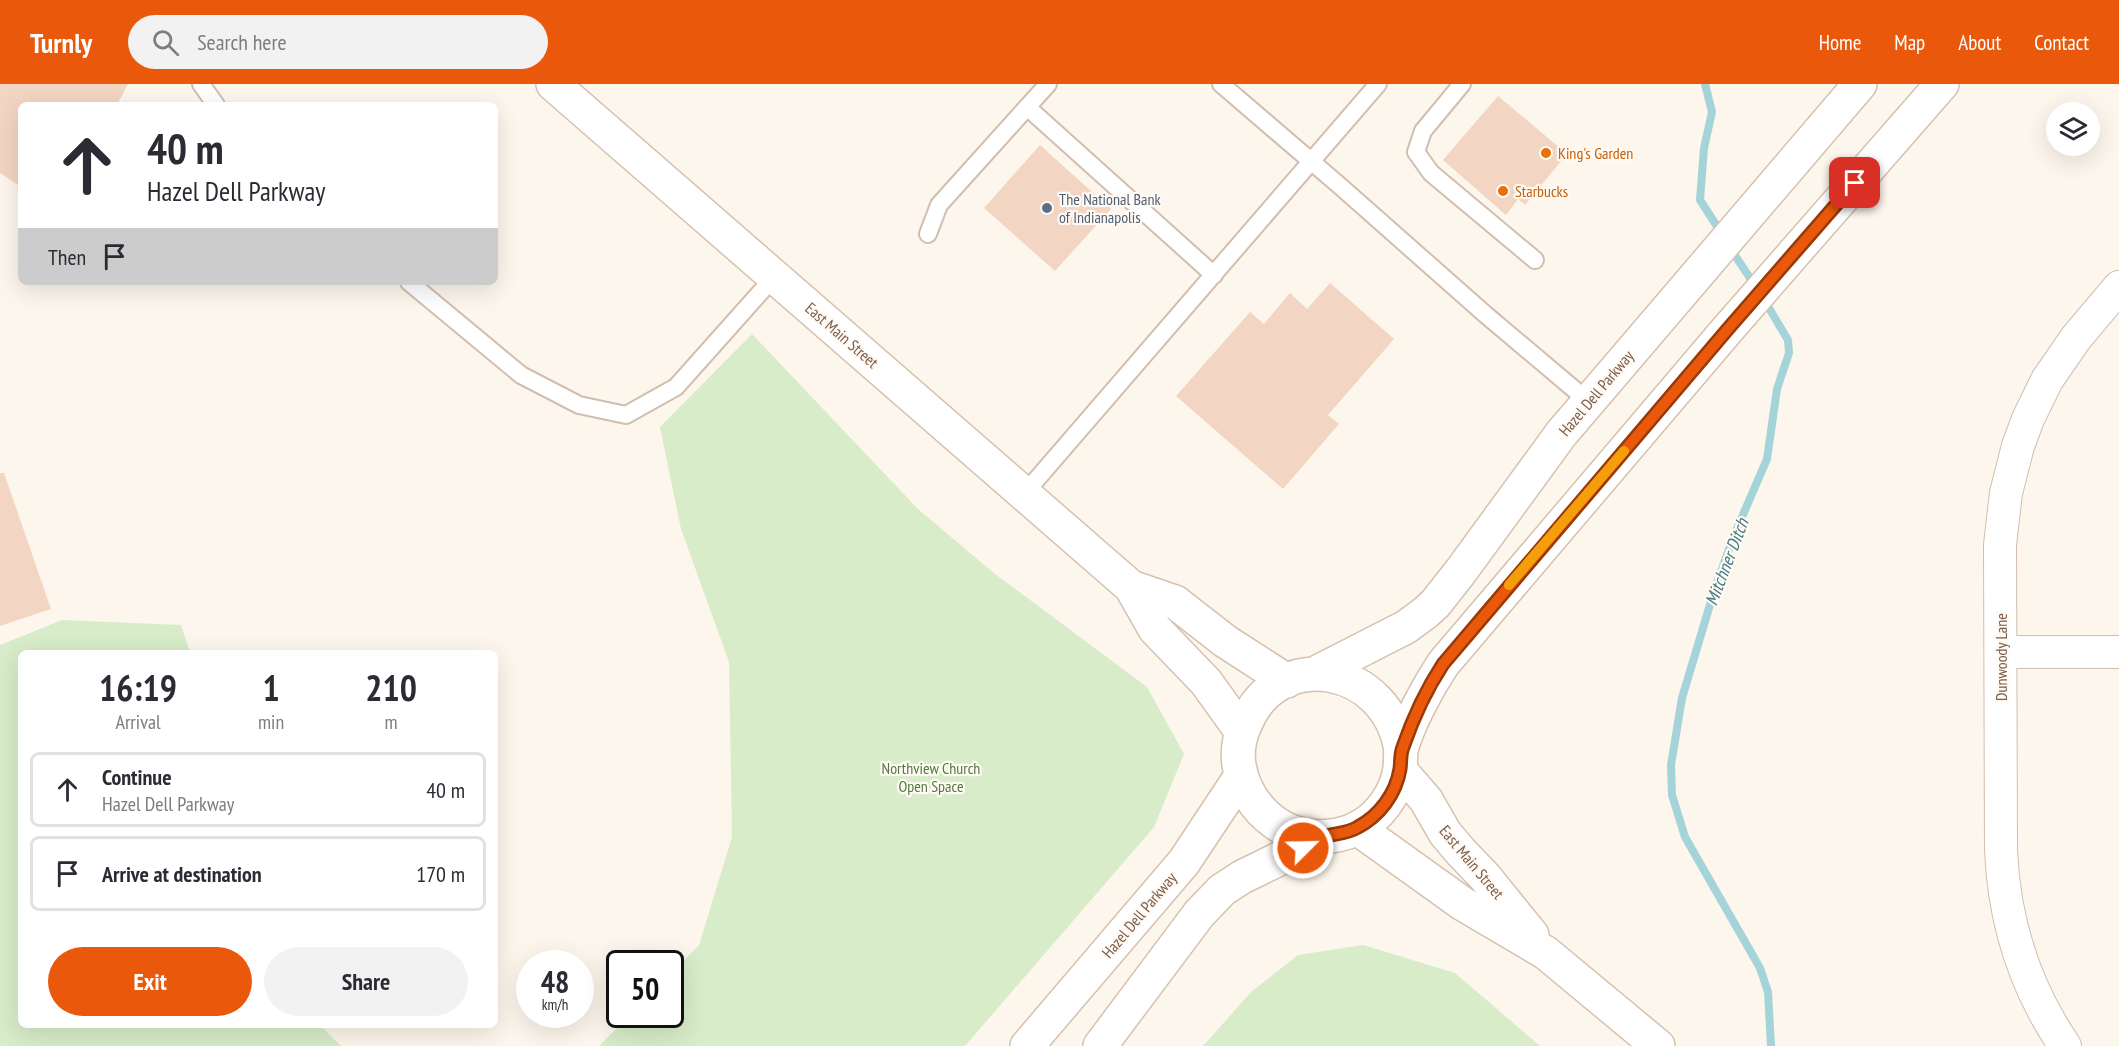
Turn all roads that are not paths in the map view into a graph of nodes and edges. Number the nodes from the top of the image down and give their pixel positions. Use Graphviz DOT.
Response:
graph roads {
  1 [pos="201,84"];
  2 [pos="553,84"];
  3 [pos="1048,84"];
  4 [pos="1221,84"];
  5 [pos="1378,84"];
  6 [pos="1462,84"];
  7 [pos="1860,84"];
  8 [pos="1942,84"];
  9 [pos="214,102"];
  10 [pos="1027,107"];
  11 [pos="1311,162"];
  12 [pos="928,234"];
  13 [pos="1535,260"];
  14 [pos="1214,275"];
  15 [pos="775,276"];
  16 [pos="413,285"];
  17 [pos="2119,287"];
  18 [pos="1588,401"];
  19 [pos="1024,494"];
  20 [pos="1131,587"];
  21 [pos="2001,652"];
  22 [pos="2119,652"];
  23 [pos="1300,678"];
  24 [pos="1242,732"];
  25 [pos="1401,760"];
  26 [pos="1241,776"];
  27 [pos="1357,828"];
  28 [pos="1324,837"];
  29 [pos="1546,953"];
  30 [pos="1027,1046"];
  31 [pos="1100,1046"];
  32 [pos="1658,1046"];
  33 [pos="2065,1046"];
  1 -- 9 [label="lane"];
  2 -- 15 [label="main road, East Main Street"];
  3 -- 10 [label="lane"];
  4 -- 11 [label="lane"];
  5 -- 11 [label="lane"];
  6 -- 13 [label="lane"];
  7 -- 18 [label="main road, Hazel Dell Parkway"];
  8 -- 25 [label="main road"];
  10 -- 12 [label="lane"];
  10 -- 14 [label="lane"];
  11 -- 14 [label="lane"];
  11 -- 18 [label="lane"];
  14 -- 19 [label="lane"];
  15 -- 16 [label="lane"];
  15 -- 19 [label="main road, East Main Street"];
  17 -- 21 [label="street, Dunwoody Lane"];
  18 -- 23 [label="main road, Hazel Dell Parkway"];
  19 -- 20 [label="main road, East Main Street"];
  20 -- 23 [label="main road, East Main Street"];
  20 -- 24 [label="main road, East Main Street"];
  21 -- 22 [label="street"];
  21 -- 33 [label="street, Dunwoody Lane"];
  23 -- 24 [label="main road"];
  23 -- 25 [label="main road"];
  24 -- 26 [label="main road"];
  25 -- 27 [label="main road"];
  25 -- 29 [label="main road, East Main Street"];
  26 -- 28 [label="main road"];
  26 -- 30 [label="main road, Hazel Dell Parkway"];
  27 -- 28 [label="main road"];
  27 -- 29 [label="main road, East Main Street"];
  28 -- 31 [label="main road"];
  29 -- 32 [label="main road, East Main Street"];
}
